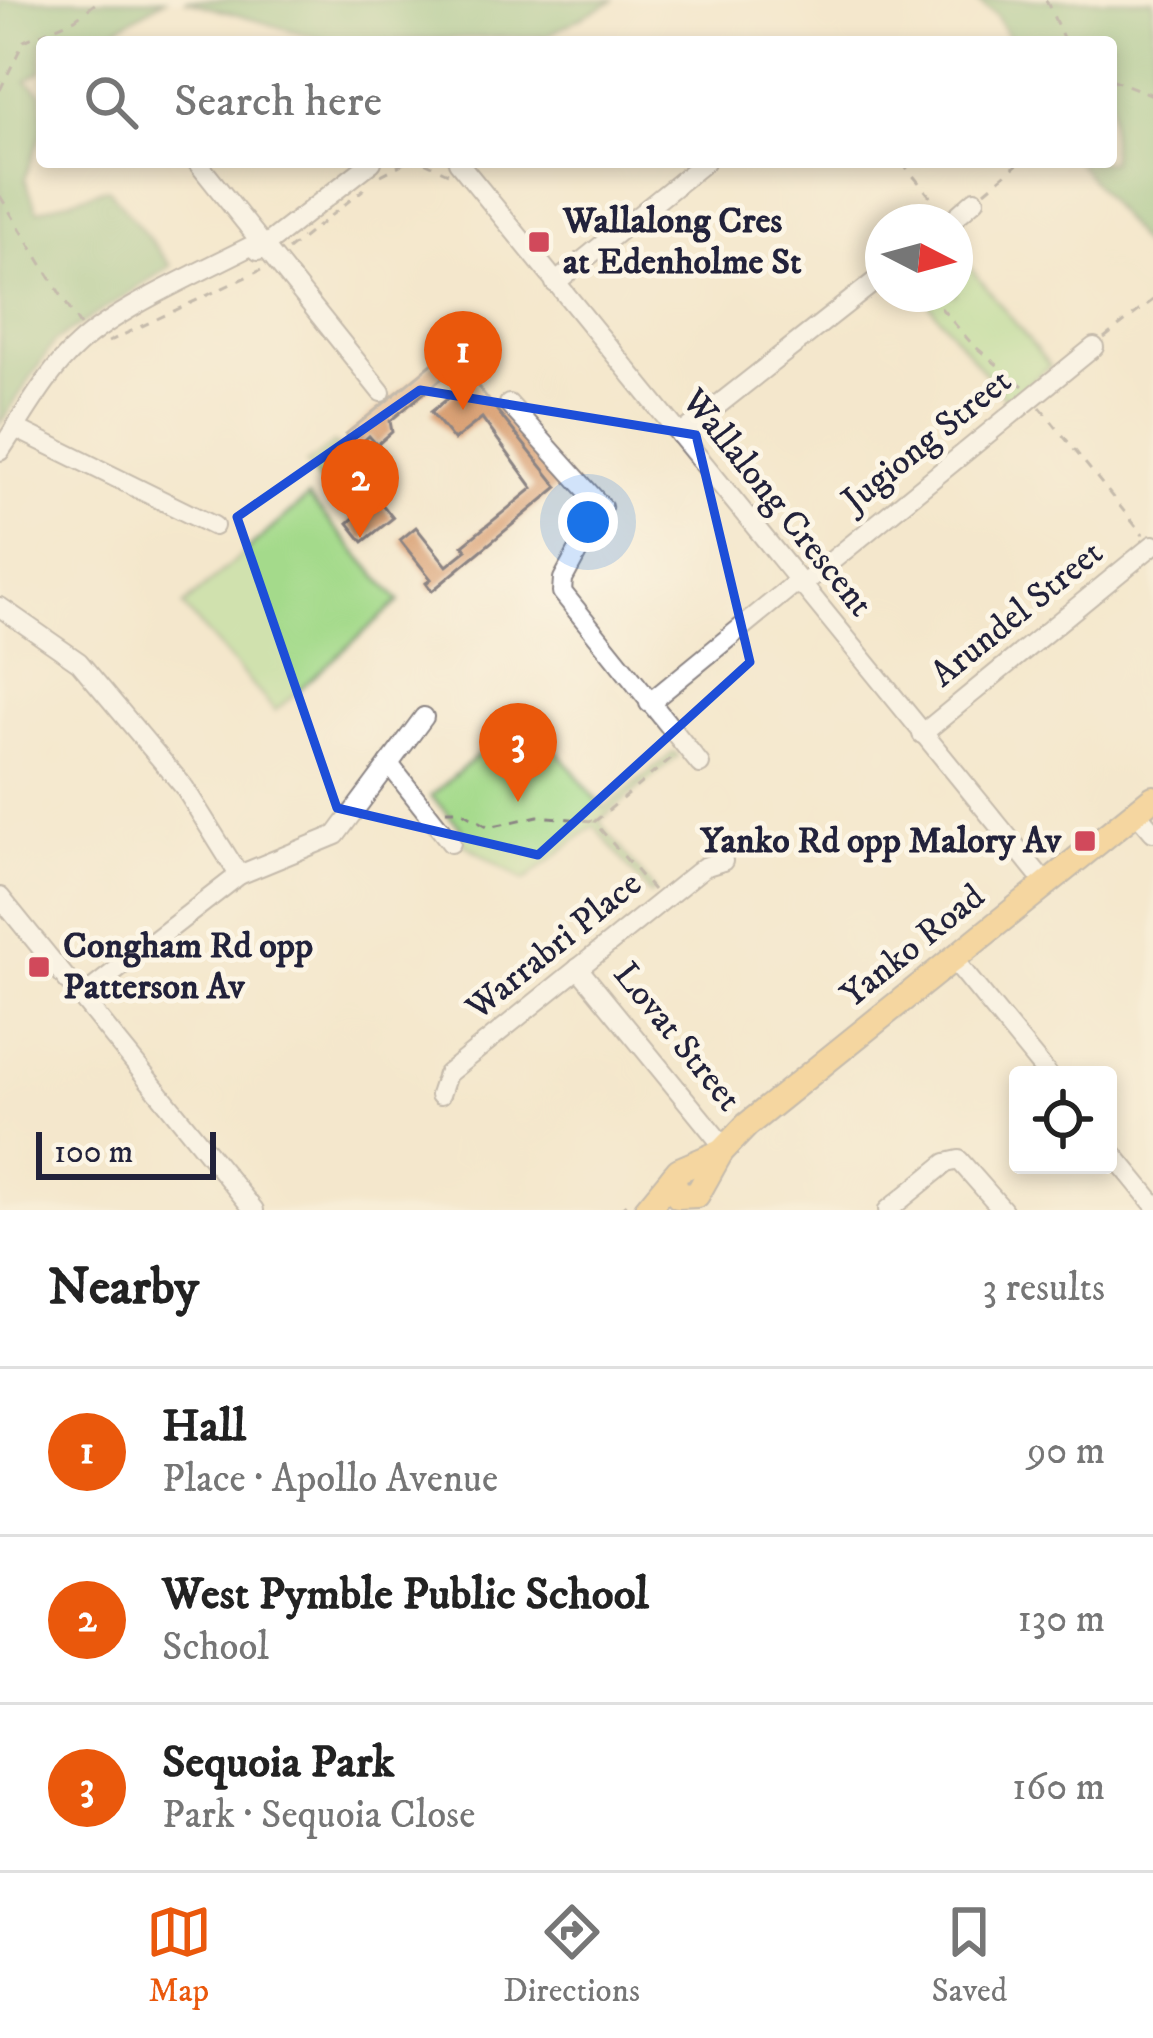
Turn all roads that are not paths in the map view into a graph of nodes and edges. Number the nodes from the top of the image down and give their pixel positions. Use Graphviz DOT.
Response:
graph roads {
  1 [pos="202,168"];
  2 [pos="463,168"];
  3 [pos="699,168"];
  4 [pos="376,169"];
  5 [pos="975,200"];
  6 [pos="970,204"];
  7 [pos="262,246"];
  8 [pos="555,283"];
  9 [pos="865,289"];
  10 [pos="1094,346"];
  11 [pos="381,392"];
  12 [pos="509,404"];
  13 [pos="16,428"];
  14 [pos="680,435"];
  15 [pos="0,451"];
  16 [pos="214,526"];
  17 [pos="1152,546"];
  18 [pos="799,583"];
  19 [pos="0,607"];
  20 [pos="649,703"];
  21 [pos="424,717"];
  22 [pos="922,734"];
  23 [pos="389,764"];
  24 [pos="700,764"];
  25 [pos="1144,805"];
  26 [pos="1153,832"];
  27 [pos="451,843"];
  28 [pos="723,861"];
  29 [pos="239,875"];
  30 [pos="1047,885"];
  31 [pos="0,897"];
  32 [pos="954,960"];
  33 [pos="578,968"];
  34 [pos="82,998"];
  35 [pos="1041,1066"];
  36 [pos="440,1094"];
  37 [pos="723,1150"];
  38 [pos="1117,1159"];
  39 [pos="691,1192"];
  40 [pos="1153,1203"];
  41 [pos="254,1210"];
  42 [pos="648,1210"];
  43 [pos="888,1210"];
  44 [pos="1003,1210"];
  1 -- 7 [label="street"];
  2 -- 8 [label="street, Wallalong Crescent"];
  3 -- 8 [label="street"];
  4 -- 7 [label="street"];
  5 -- 6 [label="street"];
  7 -- 11 [label="street"];
  7 -- 13 [label="street"];
  8 -- 14 [label="street, Wallalong Crescent"];
  9 -- 14 [label="street"];
  10 -- 18 [label="street, Jugiong Street"];
  12 -- 20 [label="street"];
  13 -- 15 [label="street"];
  13 -- 16 [label="street"];
  14 -- 18 [label="street, Wallalong Crescent"];
  17 -- 22 [label="street, Arundel Street"];
  18 -- 20 [label="street, Jugiong Street"];
  18 -- 22 [label="street, Wallalong Crescent"];
  19 -- 29 [label="street"];
  20 -- 24 [label="street"];
  21 -- 23 [label="street"];
  22 -- 30 [label="street, Wallalong Crescent"];
  23 -- 27 [label="street"];
  23 -- 29 [label="street"];
  25 -- 26 [label="street"];
  25 -- 30 [label="main road, Yanko Road"];
  28 -- 33 [label="street, Warrabri Place"];
  29 -- 34 [label="street"];
  30 -- 32 [label="main road, Yanko Road"];
  31 -- 34 [label="street"];
  32 -- 35 [label="street"];
  32 -- 37 [label="main road, Yanko Road"];
  33 -- 36 [label="street, Warrabri Place"];
  33 -- 37 [label="street, Lovat Street"];
  34 -- 41 [label="street"];
  37 -- 39 [label="main road, Yanko Road"];
  38 -- 40 [label="street"];
  39 -- 42 [label="main road, Yanko Road"];
  43 -- 44 [label="street"];
}
